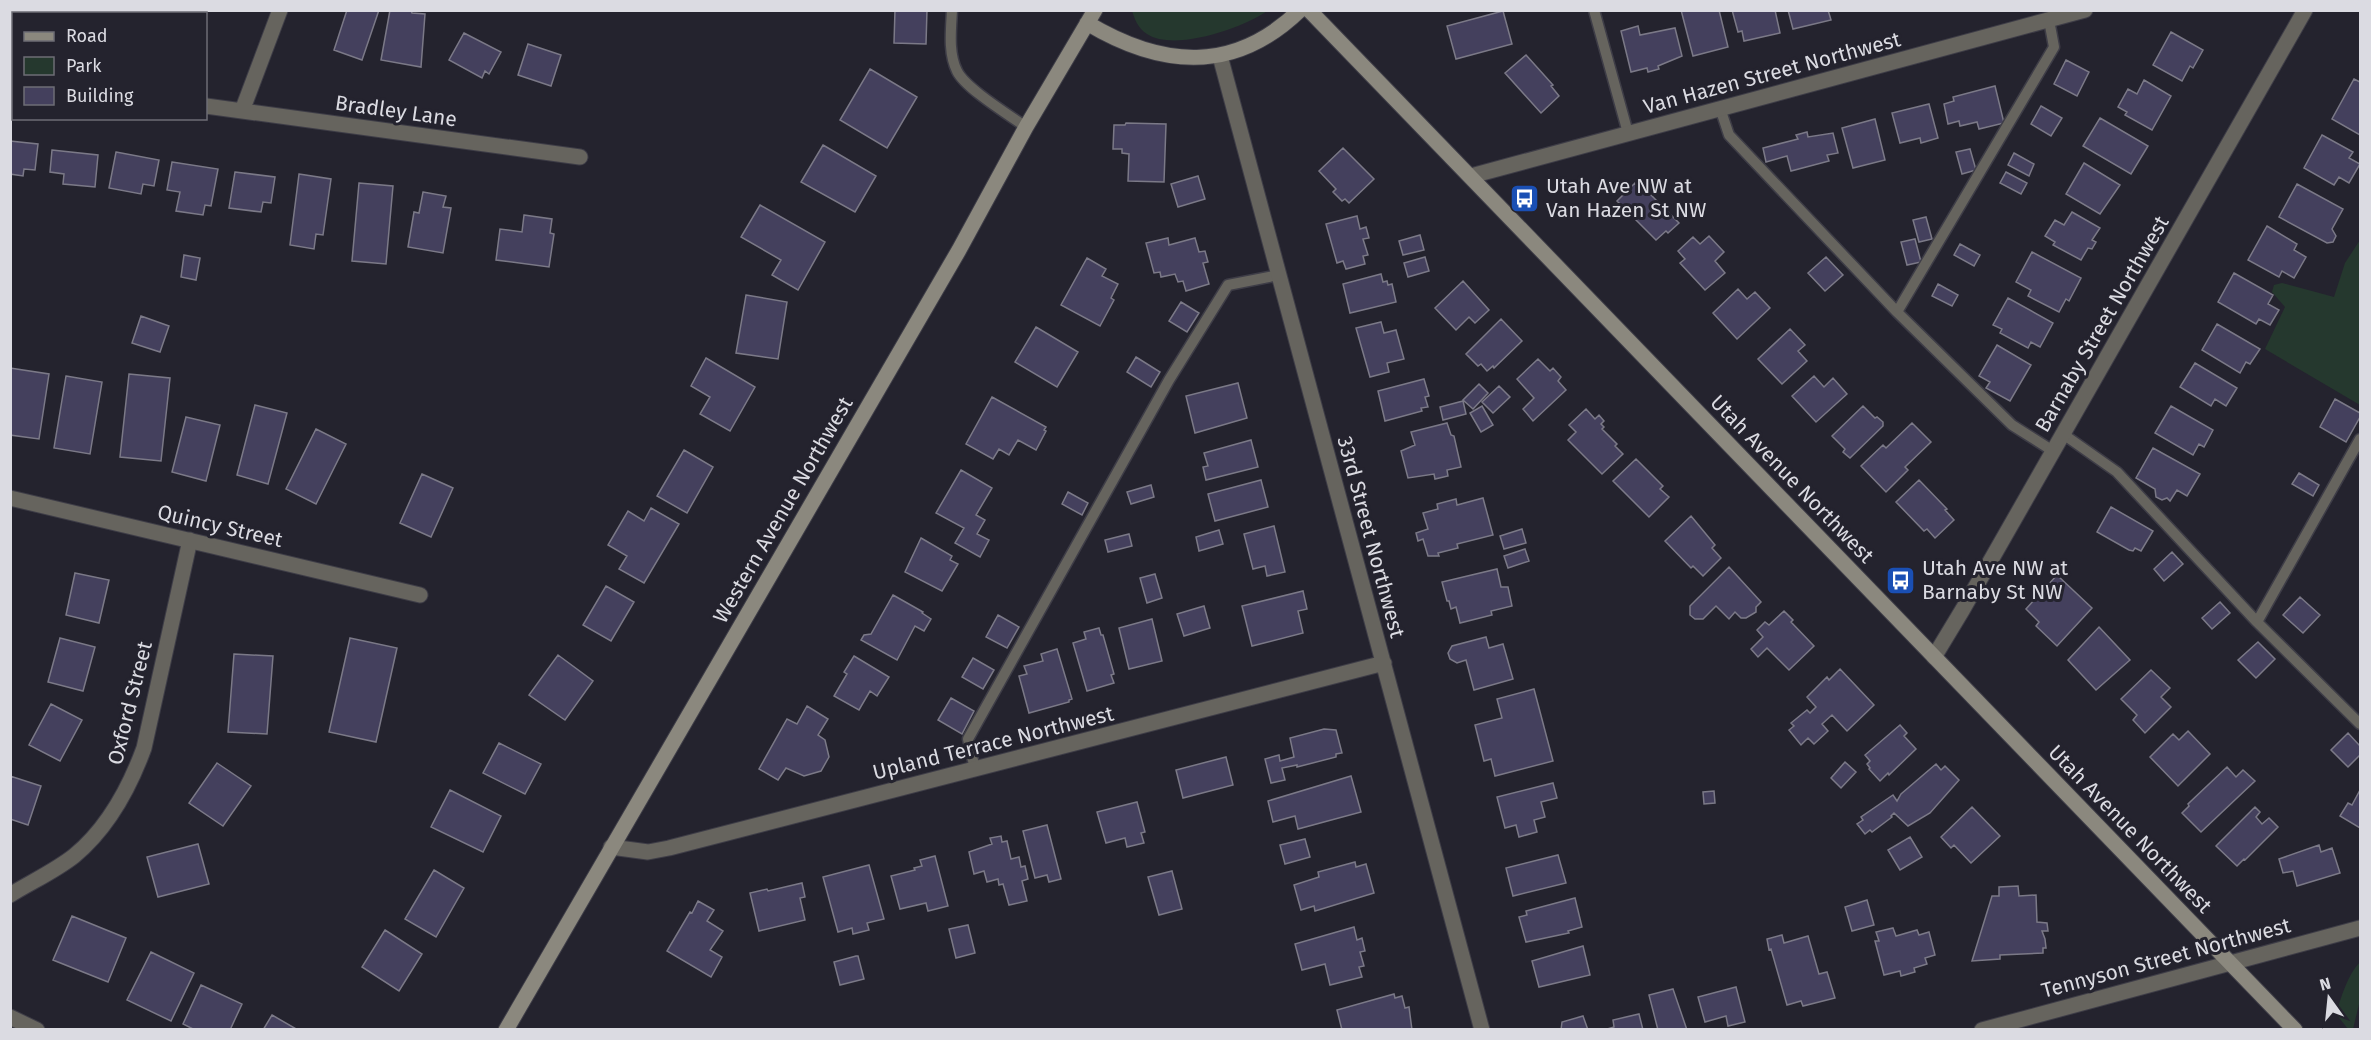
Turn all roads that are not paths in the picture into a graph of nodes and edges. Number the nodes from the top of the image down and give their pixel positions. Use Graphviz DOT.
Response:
graph roads {
  1 [pos="280,10"];
  2 [pos="952,10"];
  3 [pos="1300,10"];
  4 [pos="1309,10"];
  5 [pos="1594,10"];
  6 [pos="2085,10"];
  7 [pos="2305,10"];
  8 [pos="1091,17"];
  9 [pos="2049,20"];
  10 [pos="1220,56"];
  11 [pos="207,106"];
  12 [pos="1720,108"];
  13 [pos="242,111"];
  14 [pos="1026,127"];
  15 [pos="1628,133"];
  16 [pos="580,157"];
  17 [pos="1471,176"];
  18 [pos="1279,275"];
  19 [pos="1897,312"];
  20 [pos="2063,434"];
  21 [pos="2361,439"];
  22 [pos="2053,451"];
  23 [pos="10,498"];
  24 [pos="190,540"];
  25 [pos="420,595"];
  26 [pos="2256,622"];
  27 [pos="1934,657"];
  28 [pos="1384,663"];
  29 [pos="2361,724"];
  30 [pos="975,769"];
  31 [pos="611,847"];
  32 [pos="10,895"];
  33 [pos="2361,928"];
  34 [pos="2230,963"];
  35 [pos="10,1017"];
  36 [pos="37,1029"];
  37 [pos="506,1029"];
  38 [pos="1482,1029"];
  39 [pos="1982,1029"];
  40 [pos="2295,1029"];
  1 -- 13 [label="street"];
  2 -- 14 [label="lane"];
  3 -- 10 [label="street"];
  4 -- 17 [label="street, Utah Avenue Northwest"];
  5 -- 15 [label="lane"];
  6 -- 9 [label="street, Van Hazen Street Northwest"];
  7 -- 20 [label="street, Barnaby Street Northwest"];
  8 -- 10 [label="street"];
  8 -- 14 [label="street, Western Avenue Northwest"];
  9 -- 12 [label="street, Van Hazen Street Northwest"];
  9 -- 19 [label="lane"];
  10 -- 18 [label="street, 33rd Street Northwest"];
  11 -- 13 [label="street, Bradley Lane"];
  12 -- 15 [label="street, Van Hazen Street Northwest"];
  12 -- 19 [label="lane"];
  13 -- 16 [label="street, Bradley Lane"];
  14 -- 31 [label="street, Western Avenue Northwest"];
  15 -- 17 [label="street, Van Hazen Street Northwest"];
  17 -- 27 [label="street, Utah Avenue Northwest"];
  18 -- 28 [label="street, 33rd Street Northwest"];
  18 -- 30 [label="lane"];
  19 -- 22 [label="lane"];
  20 -- 22 [label="street, Barnaby Street Northwest"];
  20 -- 26 [label="lane"];
  21 -- 26 [label="lane"];
  22 -- 27 [label="street, Barnaby Street Northwest"];
  23 -- 24 [label="street, Quincy Street"];
  24 -- 25 [label="street, Quincy Street"];
  24 -- 32 [label="street, Oxford Street"];
  26 -- 29 [label="lane"];
  27 -- 34 [label="street, Utah Avenue Northwest"];
  28 -- 30 [label="street, Upland Terrace Northwest"];
  28 -- 38 [label="street, 33rd Street Northwest"];
  30 -- 31 [label="street, Upland Terrace Northwest"];
  31 -- 37 [label="street, Western Avenue Northwest"];
  33 -- 34 [label="street, Tennyson Street Northwest"];
  34 -- 39 [label="street, Tennyson Street Northwest"];
  34 -- 40 [label="street, Utah Avenue Northwest"];
  35 -- 36 [label="street"];
}
